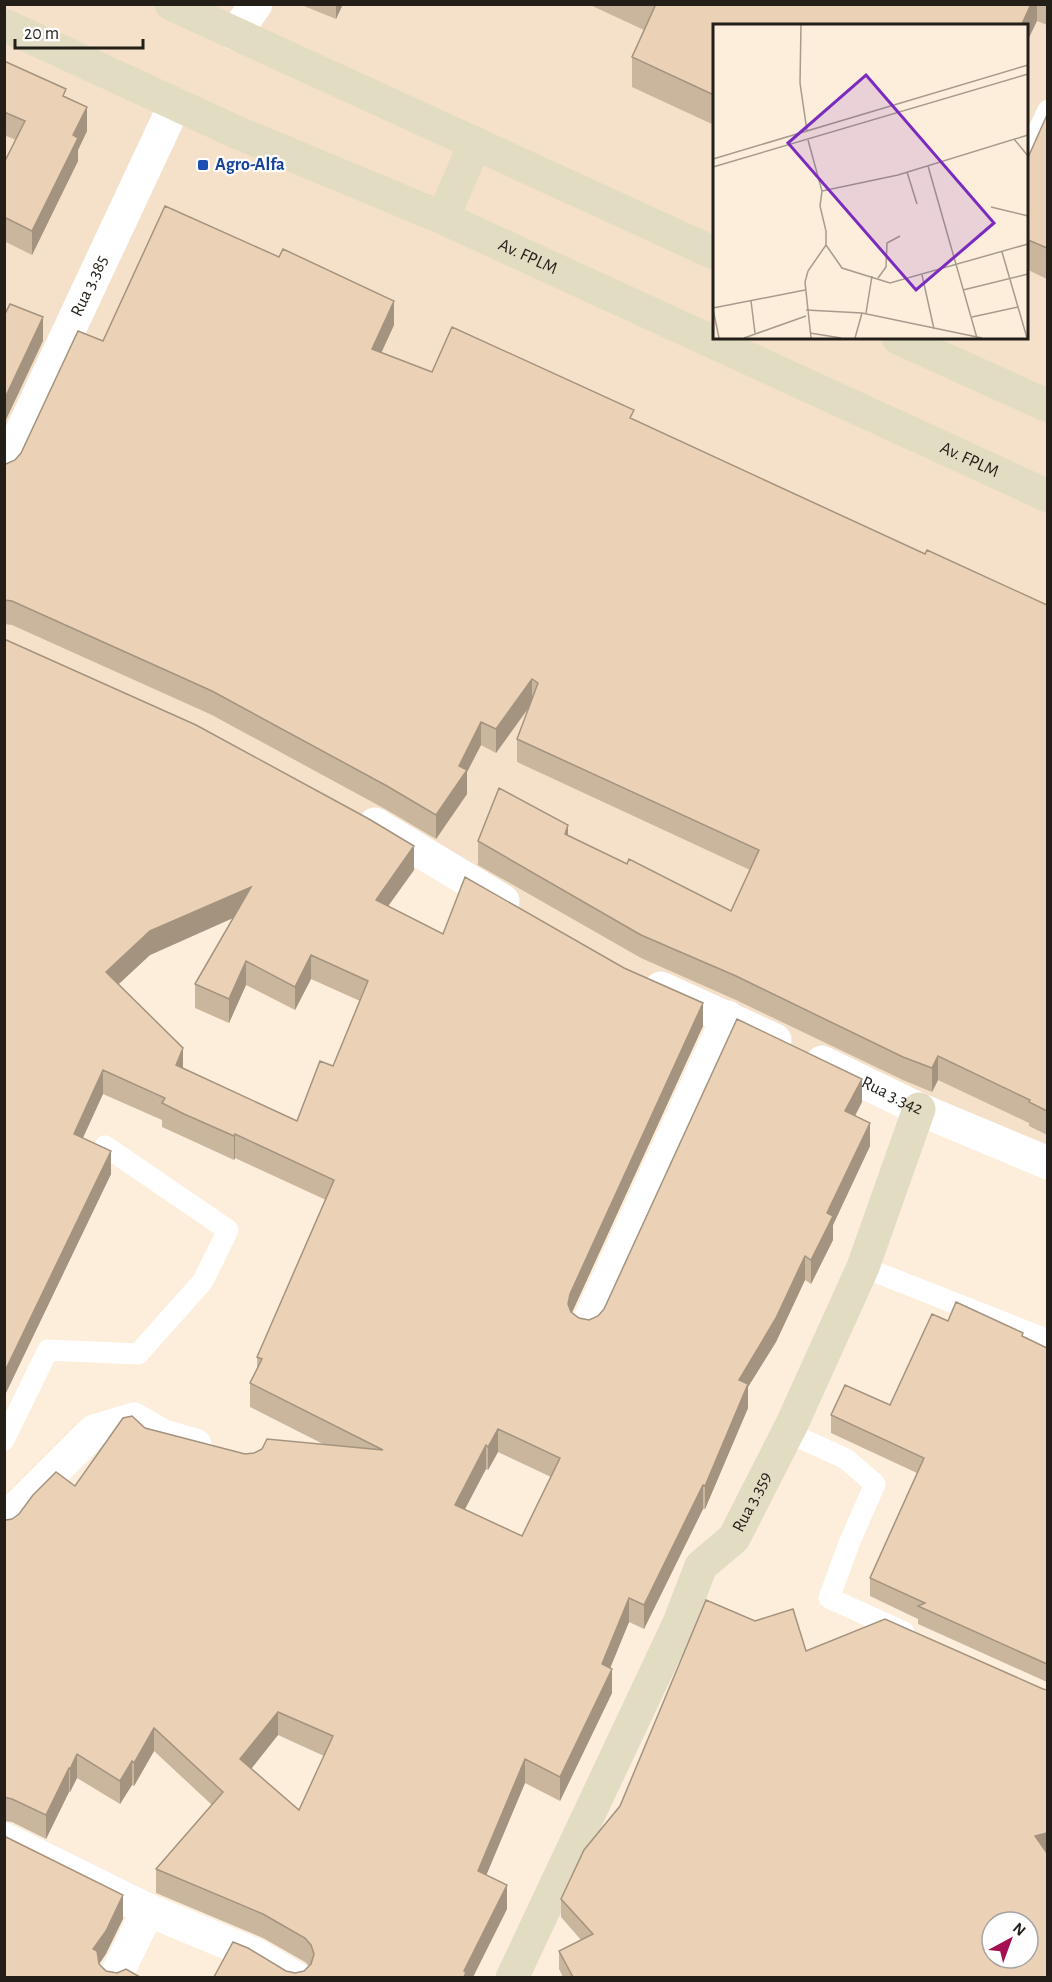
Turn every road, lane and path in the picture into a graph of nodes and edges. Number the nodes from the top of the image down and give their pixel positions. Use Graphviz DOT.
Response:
graph roads {
  1 [pos="171,4"];
  2 [pos="256,4"];
  3 [pos="4,25"];
  4 [pos="235,34"];
  5 [pos="175,104"];
  6 [pos="1047,110"];
  7 [pos="475,143"];
  8 [pos="1028,153"];
  9 [pos="443,219"];
  10 [pos="713,253"];
  11 [pos="900,339"];
  12 [pos="1047,406"];
  13 [pos="4,469"];
  14 [pos="1047,496"];
  15 [pos="347,809"];
  16 [pos="524,914"];
  17 [pos="633,975"];
  18 [pos="728,1017"];
  19 [pos="919,1109"];
  20 [pos="105,1146"];
  21 [pos="1047,1163"];
  22 [pos="863,1267"];
  23 [pos="587,1325"];
  24 [pos="1047,1340"];
  25 [pos="788,1432"];
  26 [pos="4,1440"];
  27 [pos="222,1452"];
  28 [pos="4,1526"];
  29 [pos="927,1642"];
  30 [pos="4,1839"];
  31 [pos="148,1910"];
  32 [pos="115,1977"];
  33 [pos="295,1977"];
  34 [pos="512,1977"];
  1 -- 4 [label="main road"];
  2 -- 4 [label="street"];
  3 -- 5 [label="main road, Av. FPLM"];
  4 -- 7 [label="main road"];
  5 -- 9 [label="main road, Av. FPLM"];
  5 -- 13 [label="street, Rua 3.385"];
  6 -- 8 [label="lane"];
  7 -- 9 [label="main road"];
  7 -- 10 [label="main road"];
  9 -- 14 [label="main road, Av. FPLM"];
  11 -- 12 [label="main road"];
  15 -- 16 [label="street"];
  17 -- 18 [label="street, Rua 3.342"];
  18 -- 19 [label="street, Rua 3.342"];
  18 -- 23 [label="street"];
  19 -- 21 [label="street, Rua 3.342"];
  19 -- 22 [label="main road, Rua 3.359"];
  20 -- 26 [label="lane"];
  22 -- 24 [label="lane"];
  22 -- 25 [label="main road, Rua 3.359"];
  25 -- 29 [label="lane"];
  25 -- 34 [label="main road, Rua 3.359"];
  27 -- 28 [label="street"];
  30 -- 31 [label="street"];
  31 -- 32 [label="street"];
  31 -- 33 [label="street"];
}
